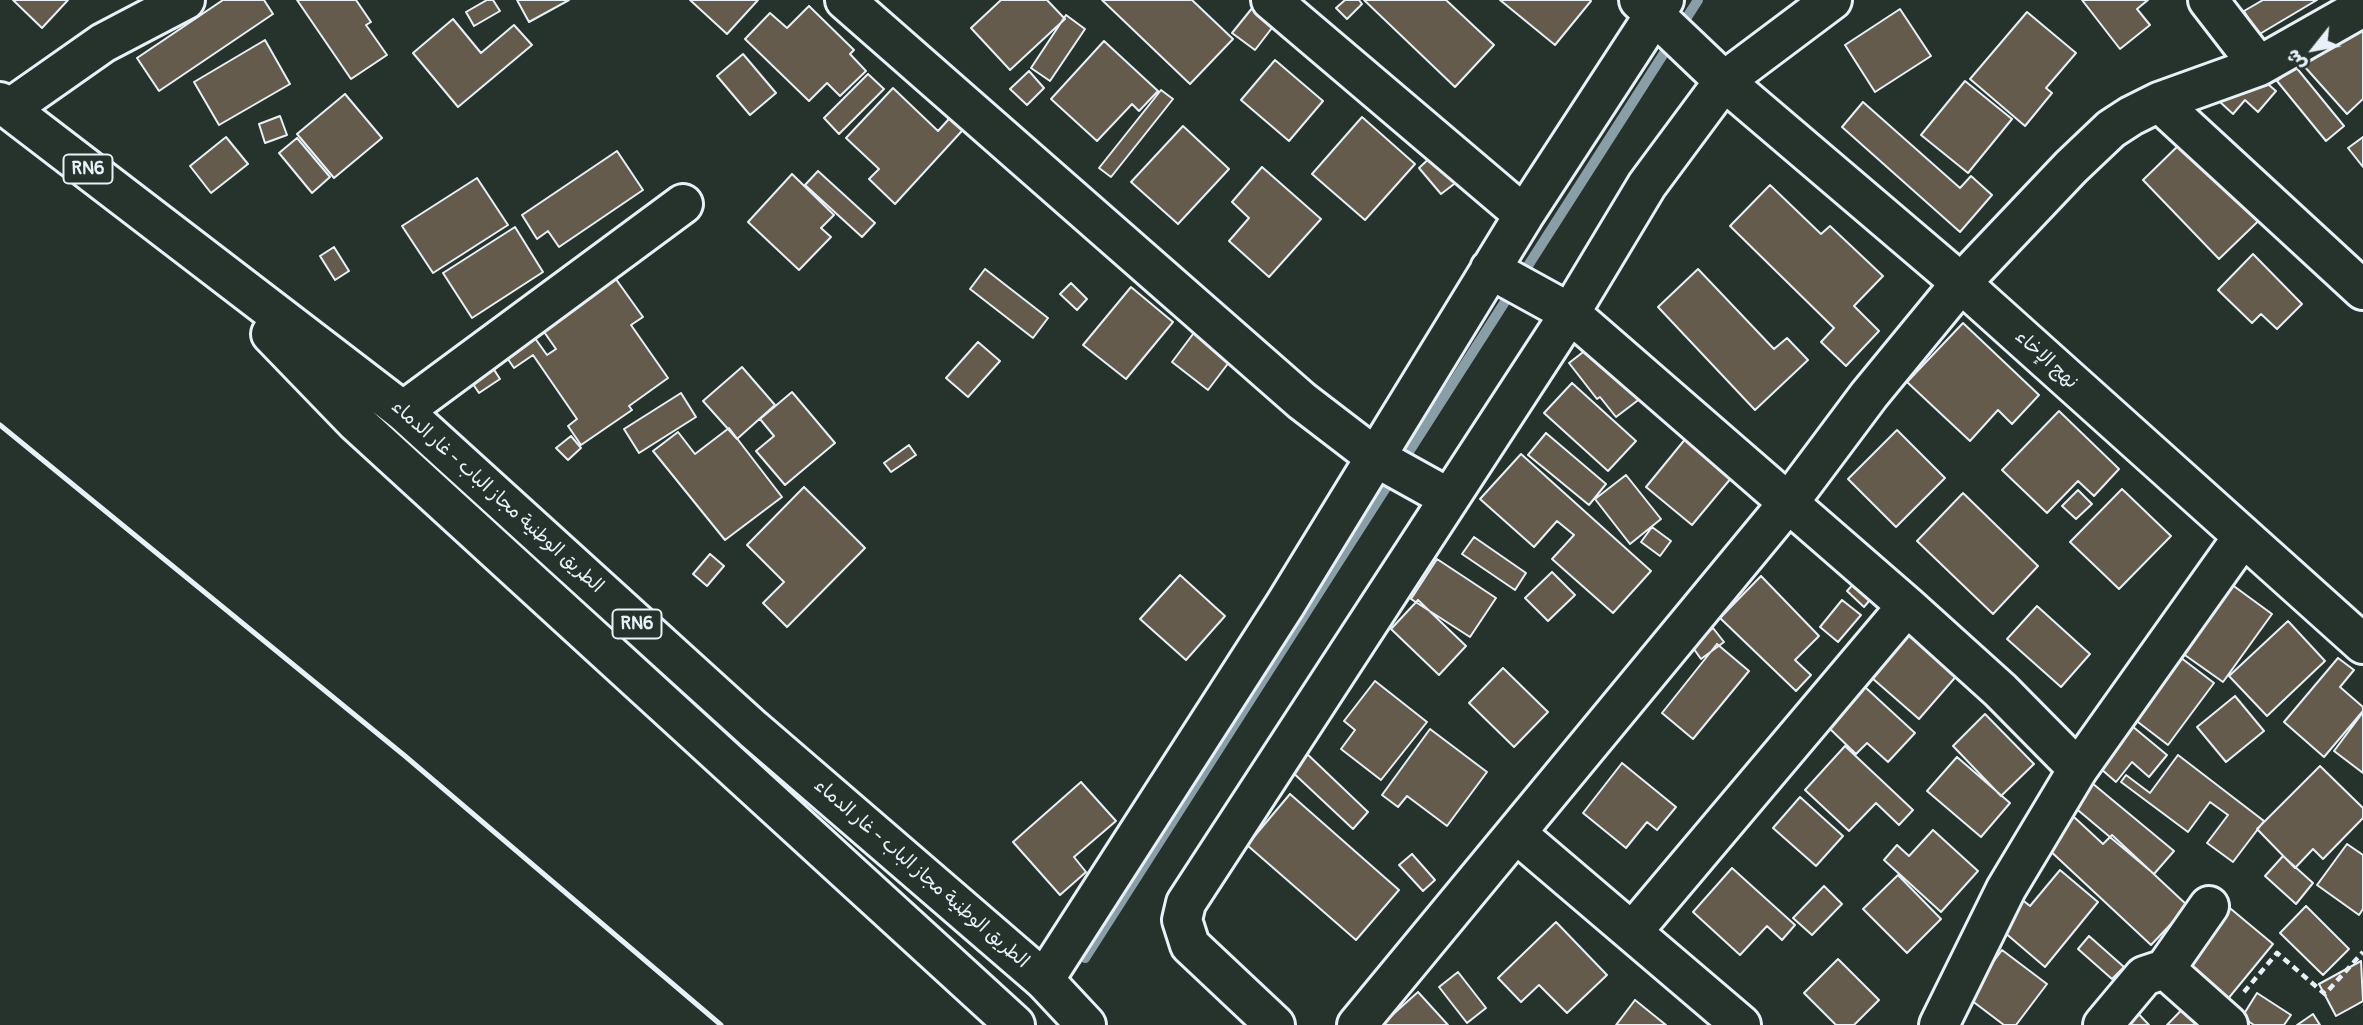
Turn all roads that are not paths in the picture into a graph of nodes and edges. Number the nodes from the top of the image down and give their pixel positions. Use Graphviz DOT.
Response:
graph roads {
  1 [pos="185,0"];
  2 [pos="845,0"];
  3 [pos="1271,0"];
  4 [pos="1832,0"];
  5 [pos="2208,0"];
  6 [pos="1653,5"];
  7 [pos="2361,11"];
  8 [pos="2259,66"];
  9 [pos="1724,81"];
  10 [pos="2159,102"];
  11 [pos="5,105"];
  12 [pos="683,204"];
  13 [pos="1524,215"];
  14 [pos="176,238"];
  15 [pos="1490,269"];
  16 [pos="1961,283"];
  17 [pos="2363,290"];
  18 [pos="1570,313"];
  19 [pos="403,411"];
  20 [pos="1376,457"];
  21 [pos="1447,498"];
  22 [pos="1788,502"];
  23 [pos="2242,538"];
  24 [pos="1907,606"];
  25 [pos="2363,644"];
  26 [pos="2078,769"];
  27 [pos="1517,834"];
  28 [pos="2209,906"];
  29 [pos="1632,932"];
  30 [pos="2165,969"];
  31 [pos="1044,980"];
  32 [pos="2225,1022"];
  33 [pos="1015,1025"];
  34 [pos="1086,1025"];
  35 [pos="1275,1025"];
  36 [pos="1357,1025"];
  37 [pos="1741,1025"];
  38 [pos="1939,1025"];
  39 [pos="2103,1025"];
  1 -- 11 [label="street"];
  2 -- 20 [label="street"];
  3 -- 13 [label="street"];
  4 -- 9 [label="street"];
  5 -- 8 [label="street"];
  6 -- 9 [label="street, نهج الإخاء"];
  6 -- 13 [label="street"];
  7 -- 8 [label="street"];
  8 -- 10 [label="street"];
  9 -- 16 [label="street, نهج الإخاء"];
  9 -- 18 [label="street"];
  10 -- 16 [label="street"];
  10 -- 17 [label="street"];
  11 -- 14 [label="street, الطريق الوطنية مجاز الباب - غار الدماء / RN6"];
  12 -- 19 [label="street"];
  13 -- 15 [label="street"];
  14 -- 19 [label="street, الطريق الوطنية مجاز الباب - غار الدماء / RN6"];
  14 -- 33 [label="street, الطريق الوطنية مجاز الباب - غار الدماء / RN6"];
  15 -- 18 [label="street"];
  15 -- 20 [label="street"];
  16 -- 22 [label="street"];
  16 -- 23 [label="street, نهج الإخاء"];
  18 -- 21 [label="street"];
  18 -- 22 [label="street"];
  19 -- 31 [label="street, الطريق الوطنية مجاز الباب - غار الدماء / RN6"];
  20 -- 21 [label="street"];
  20 -- 31 [label="street"];
  21 -- 35 [label="street"];
  22 -- 24 [label="street"];
  22 -- 27 [label="street"];
  23 -- 25 [label="street, نهج الإخاء"];
  23 -- 26 [label="street"];
  24 -- 26 [label="street"];
  24 -- 29 [label="street"];
  26 -- 38 [label="street"];
  27 -- 29 [label="street"];
  27 -- 36 [label="street"];
  28 -- 30 [label="street"];
  29 -- 37 [label="street"];
  30 -- 32 [label="street"];
  30 -- 39 [label="street"];
  31 -- 34 [label="street, الطريق الوطنية مجاز الباب - غار الدماء / RN6"];
}
